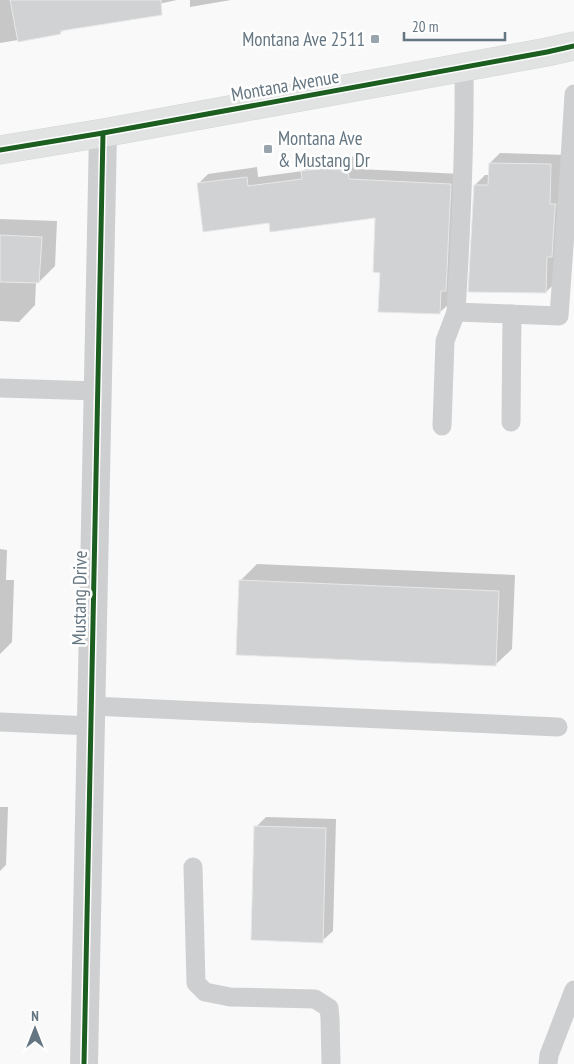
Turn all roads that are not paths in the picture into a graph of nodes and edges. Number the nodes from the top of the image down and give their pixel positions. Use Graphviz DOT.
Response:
graph roads {
  1 [pos="574,46"];
  2 [pos="464,67"];
  3 [pos="574,94"];
  4 [pos="104,133"];
  5 [pos="0,150"];
  6 [pos="572,183"];
  7 [pos="456,312"];
  8 [pos="512,314"];
  9 [pos="0,388"];
  10 [pos="98,391"];
  11 [pos="511,422"];
  12 [pos="442,426"];
  13 [pos="91,716"];
  14 [pos="0,722"];
  15 [pos="558,727"];
  16 [pos="193,866"];
  17 [pos="574,990"];
  18 [pos="84,1064"];
  19 [pos="331,1064"];
  20 [pos="548,1064"];
  1 -- 2 [label="street, Montana Avenue"];
  2 -- 4 [label="street, Montana Avenue"];
  2 -- 7 [label="lane"];
  3 -- 6 [label="lane"];
  4 -- 5 [label="street, Montana Avenue"];
  4 -- 10 [label="street, Mustang Drive"];
  6 -- 8 [label="lane"];
  7 -- 8 [label="lane"];
  7 -- 12 [label="lane"];
  8 -- 11 [label="lane"];
  9 -- 10 [label="lane"];
  10 -- 13 [label="street, Mustang Drive"];
  13 -- 14 [label="lane"];
  13 -- 15 [label="lane"];
  13 -- 18 [label="street, Mustang Drive"];
  16 -- 19 [label="lane"];
  17 -- 20 [label="lane"];
}
